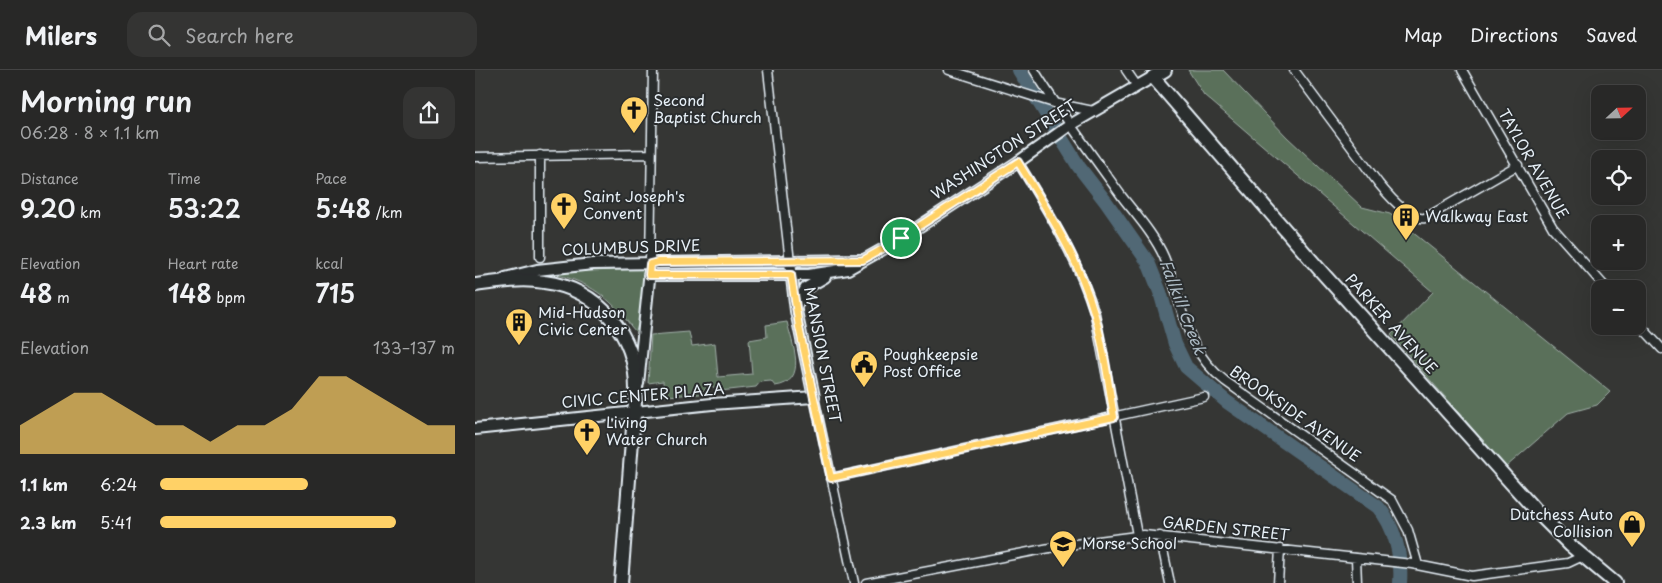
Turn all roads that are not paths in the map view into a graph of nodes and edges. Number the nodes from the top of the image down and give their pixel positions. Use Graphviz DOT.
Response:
graph roads {
  1 [pos="653,70"];
  2 [pos="768,70"];
  3 [pos="949,70"];
  4 [pos="1034,70"];
  5 [pos="1127,70"];
  6 [pos="1165,70"];
  7 [pos="1294,70"];
  8 [pos="1463,70"];
  9 [pos="1153,77"];
  10 [pos="1137,86"];
  11 [pos="1054,103"];
  12 [pos="1093,111"];
  13 [pos="1069,127"];
  14 [pos="651,154"];
  15 [pos="540,155"];
  16 [pos="475,157"];
  17 [pos="1018,162"];
  18 [pos="1517,165"];
  19 [pos="540,257"];
  20 [pos="863,260"];
  21 [pos="790,262"];
  22 [pos="650,264"];
  23 [pos="839,272"];
  24 [pos="649,275"];
  25 [pos="791,275"];
  26 [pos="1599,280"];
  27 [pos="479,285"];
  28 [pos="795,307"];
  29 [pos="1646,332"];
  30 [pos="1662,349"];
  31 [pos="635,397"];
  32 [pos="814,397"];
  33 [pos="1205,397"];
  34 [pos="635,412"];
  35 [pos="1114,417"];
  36 [pos="475,429"];
  37 [pos="831,478"];
  38 [pos="1137,535"];
  39 [pos="1160,536"];
  40 [pos="1280,549"];
  41 [pos="1583,556"];
  42 [pos="1355,558"];
  43 [pos="1418,565"];
  44 [pos="621,583"];
  45 [pos="854,583"];
  46 [pos="866,583"];
  47 [pos="1170,583"];
  48 [pos="1278,583"];
  49 [pos="1357,583"];
  50 [pos="1615,583"];
  1 -- 14 [label="street"];
  2 -- 21 [label="street, MANSION STREET"];
  3 -- 11 [label="street"];
  4 -- 11 [label="street, BROOKSIDE AVENUE"];
  5 -- 10 [label="street"];
  6 -- 9 [label="main road, WASHINGTON STREET"];
  7 -- 18 [label="street"];
  8 -- 18 [label="street, TAYLOR AVENUE"];
  9 -- 10 [label="street, WASHINGTON STREET"];
  9 -- 41 [label="main road, PARKER AVENUE"];
  10 -- 12 [label="street, WASHINGTON STREET"];
  11 -- 12 [label="street"];
  11 -- 13 [label="street, BROOKSIDE AVENUE"];
  12 -- 13 [label="street, WASHINGTON STREET"];
  13 -- 17 [label="street, WASHINGTON STREET"];
  13 -- 43 [label="street, BROOKSIDE AVENUE"];
  14 -- 15 [label="street"];
  14 -- 22 [label="street"];
  15 -- 16 [label="street"];
  15 -- 19 [label="street"];
  17 -- 20 [label="street, WASHINGTON STREET"];
  17 -- 35 [label="street"];
  18 -- 26 [label="street, TAYLOR AVENUE"];
  20 -- 21 [label="street, WASHINGTON STREET"];
  20 -- 23 [label="street, WASHINGTON STREET"];
  21 -- 22 [label="street, COLUMBUS DRIVE"];
  21 -- 25 [label="street, MANSION STREET"];
  22 -- 24 [label="street"];
  22 -- 27 [label="street, COLUMBUS DRIVE"];
  23 -- 25 [label="street, WASHINGTON STREET"];
  23 -- 28 [label="street"];
  24 -- 25 [label="street, COLUMBUS DRIVE"];
  24 -- 31 [label="street"];
  25 -- 28 [label="street, MANSION STREET"];
  27 -- 31 [label="main road"];
  28 -- 32 [label="street, MANSION STREET"];
  29 -- 30 [label="street"];
  31 -- 34 [label="main road"];
  32 -- 34 [label="street, CIVIC CENTER PLAZA"];
  32 -- 37 [label="street, MANSION STREET"];
  33 -- 35 [label="street"];
  34 -- 36 [label="street, CIVIC CENTER PLAZA"];
  34 -- 44 [label="main road"];
  35 -- 37 [label="street"];
  35 -- 38 [label="street"];
  37 -- 45 [label="street, MANSION STREET"];
  38 -- 39 [label="street, GARDEN STREET"];
  38 -- 46 [label="street, GARDEN STREET"];
  39 -- 40 [label="street, GARDEN STREET"];
  39 -- 47 [label="street"];
  40 -- 42 [label="street, GARDEN STREET"];
  40 -- 48 [label="street"];
  41 -- 43 [label="street, GARDEN STREET"];
  41 -- 50 [label="main road, PARKER AVENUE"];
  42 -- 43 [label="street, GARDEN STREET"];
  42 -- 49 [label="street"];
}
